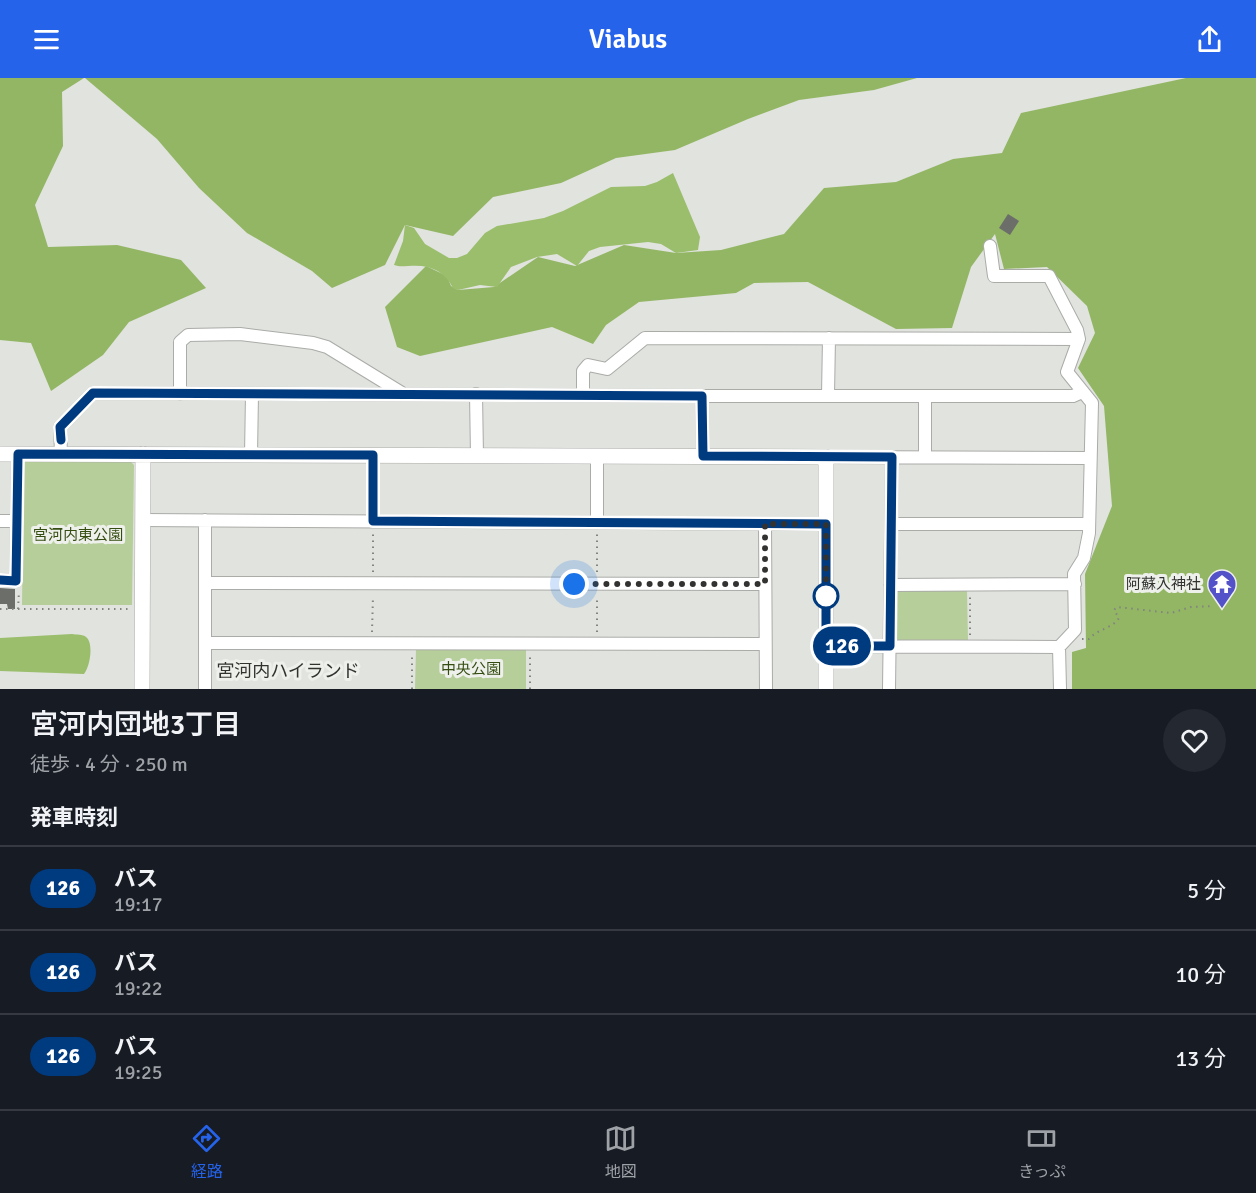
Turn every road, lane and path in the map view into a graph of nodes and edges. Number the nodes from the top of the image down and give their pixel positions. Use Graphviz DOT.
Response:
graph roads {
  1 [pos="990,246"];
  2 [pos="829,339"];
  3 [pos="1079,339"];
  4 [pos="1082,392"];
  5 [pos="180,394"];
  6 [pos="252,394"];
  7 [pos="404,394"];
  8 [pos="476,394"];
  9 [pos="583,395"];
  10 [pos="828,395"];
  11 [pos="702,396"];
  12 [pos="925,396"];
  13 [pos="0,454"];
  14 [pos="18,454"];
  15 [pos="61,454"];
  16 [pos="143,454"];
  17 [pos="251,455"];
  18 [pos="373,455"];
  19 [pos="477,456"];
  20 [pos="597,456"];
  21 [pos="703,456"];
  22 [pos="826,457"];
  23 [pos="892,457"];
  24 [pos="925,457"];
  25 [pos="1090,458"];
  26 [pos="142,520"];
  27 [pos="205,520"];
  28 [pos="0,521"];
  29 [pos="17,521"];
  30 [pos="373,521"];
  31 [pos="597,523"];
  32 [pos="765,524"];
  33 [pos="826,524"];
  34 [pos="891,524"];
  35 [pos="1089,524"];
  36 [pos="0,580"];
  37 [pos="16,581"];
  38 [pos="205,583"];
  39 [pos="765,584"];
  40 [pos="1075,584"];
  41 [pos="890,585"];
  42 [pos="970,585"];
  43 [pos="1214,606"];
  44 [pos="0,609"];
  45 [pos="18,609"];
  46 [pos="142,610"];
  47 [pos="205,643"];
  48 [pos="1063,643"];
  49 [pos="412,644"];
  50 [pos="530,644"];
  51 [pos="765,644"];
  52 [pos="826,646"];
  53 [pos="890,646"];
  54 [pos="970,647"];
  55 [pos="142,689"];
  56 [pos="205,689"];
  57 [pos="412,689"];
  58 [pos="530,689"];
  59 [pos="766,689"];
  60 [pos="826,689"];
  61 [pos="889,689"];
  62 [pos="1060,689"];
  1 -- 3 [label="street"];
  2 -- 3 [label="street"];
  2 -- 9 [label="street"];
  2 -- 10 [label="street"];
  3 -- 4 [label="street"];
  4 -- 12 [label="street"];
  4 -- 25 [label="street"];
  5 -- 6 [label="street"];
  5 -- 7 [label="street"];
  5 -- 15 [label="street"];
  6 -- 7 [label="street"];
  6 -- 17 [label="street"];
  7 -- 8 [label="street"];
  8 -- 9 [label="street"];
  8 -- 19 [label="street"];
  9 -- 11 [label="street"];
  10 -- 11 [label="street"];
  10 -- 12 [label="street"];
  11 -- 21 [label="street"];
  12 -- 24 [label="street"];
  13 -- 14 [label="street"];
  14 -- 15 [label="street"];
  14 -- 29 [label="street"];
  15 -- 16 [label="street"];
  16 -- 17 [label="street"];
  16 -- 26 [label="street"];
  17 -- 18 [label="street"];
  18 -- 19 [label="street"];
  18 -- 30 [label="street"];
  19 -- 20 [label="street"];
  20 -- 21 [label="street"];
  20 -- 31 [label="street"];
  21 -- 22 [label="street"];
  22 -- 23 [label="street"];
  22 -- 33 [label="street"];
  23 -- 24 [label="street"];
  23 -- 34 [label="street"];
  24 -- 25 [label="street"];
  25 -- 35 [label="street"];
  26 -- 27 [label="street"];
  26 -- 46 [label="street"];
  27 -- 30 [label="street"];
  27 -- 38 [label="street"];
  28 -- 29 [label="street"];
  29 -- 37 [label="street"];
  30 -- 31 [label="street"];
  31 -- 32 [label="street"];
  32 -- 33 [label="street"];
  32 -- 39 [label="street"];
  33 -- 52 [label="street"];
  34 -- 35 [label="street"];
  34 -- 41 [label="street"];
  35 -- 40 [label="street"];
  36 -- 37 [label="street"];
  37 -- 45 [label="path"];
  38 -- 39 [label="street"];
  38 -- 47 [label="street"];
  39 -- 51 [label="street"];
  40 -- 42 [label="street"];
  40 -- 48 [label="street"];
  41 -- 42 [label="street"];
  41 -- 53 [label="street"];
  42 -- 54 [label="path"];
  43 -- 48 [label="path"];
  44 -- 45 [label="path"];
  45 -- 46 [label="path"];
  46 -- 55 [label="street"];
  47 -- 49 [label="street"];
  47 -- 56 [label="street"];
  48 -- 54 [label="street"];
  48 -- 62 [label="street"];
  49 -- 50 [label="street"];
  49 -- 57 [label="path"];
  50 -- 51 [label="street"];
  50 -- 58 [label="path"];
  51 -- 59 [label="street"];
  52 -- 53 [label="street"];
  52 -- 60 [label="street"];
  53 -- 54 [label="street"];
  53 -- 61 [label="street"];
}
